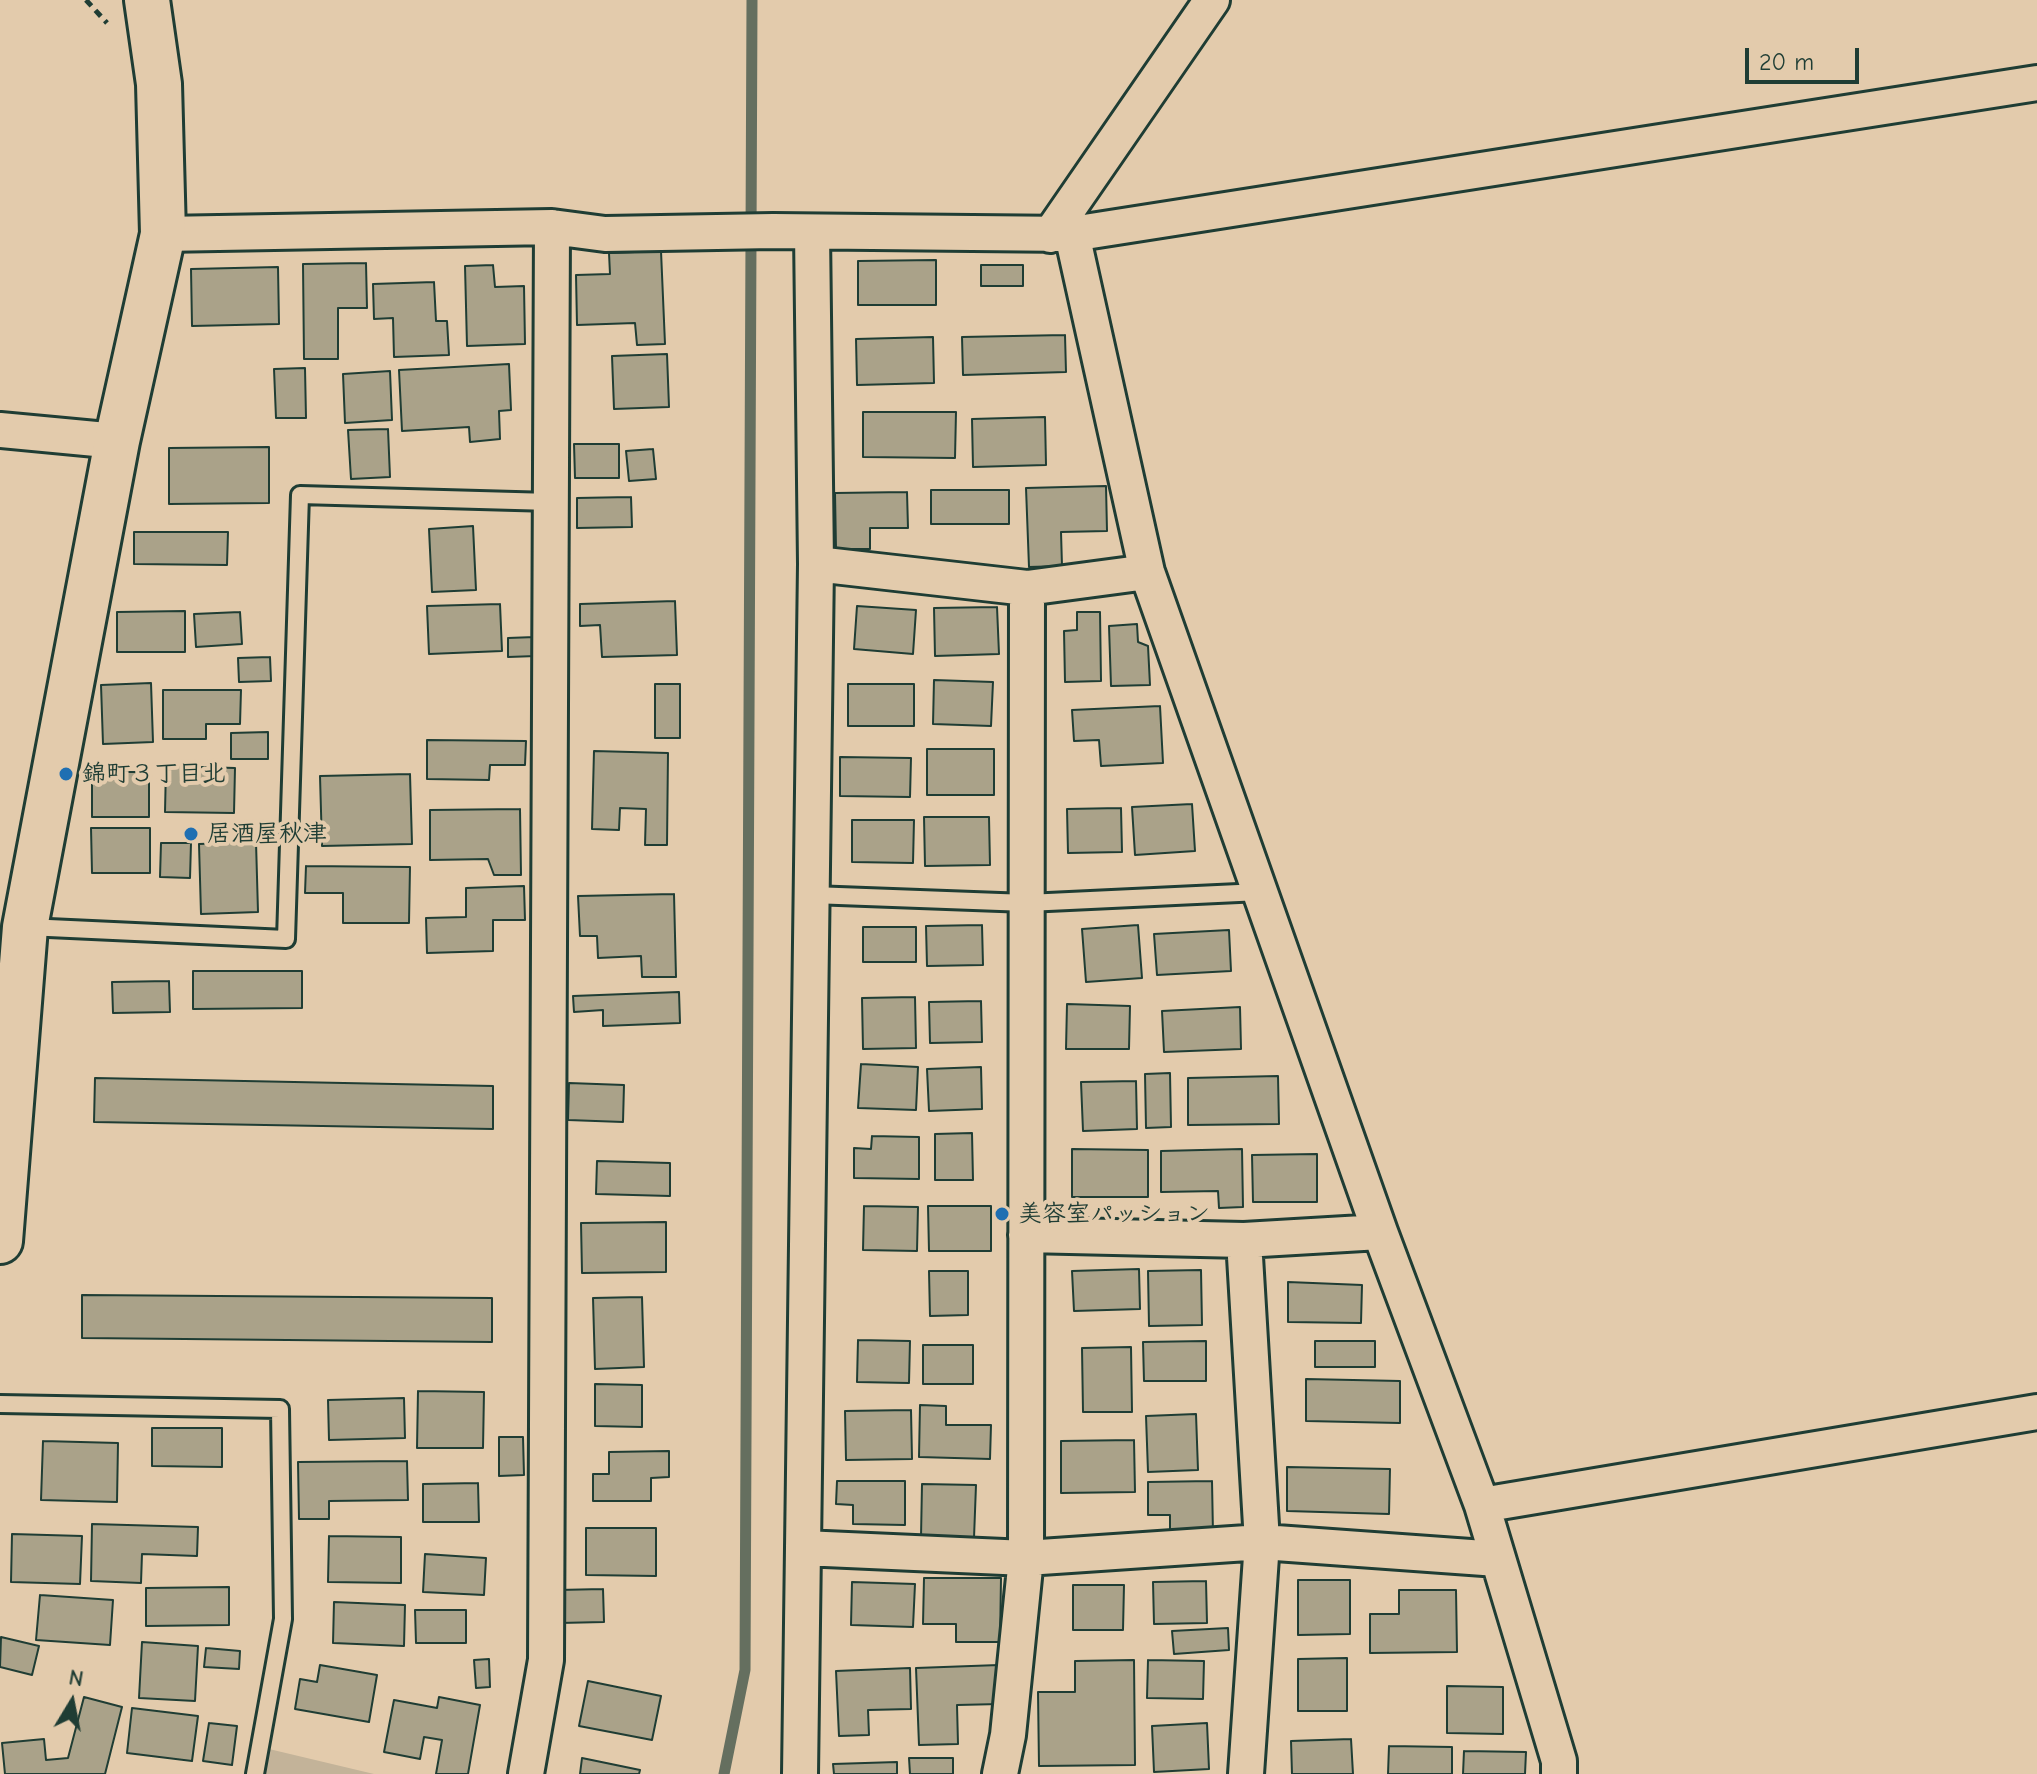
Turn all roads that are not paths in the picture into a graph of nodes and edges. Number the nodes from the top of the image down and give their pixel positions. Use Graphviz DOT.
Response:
graph roads {
  1 [pos="147,0"];
  2 [pos="1212,0"];
  3 [pos="2037,83"];
  4 [pos="552,227"];
  5 [pos="812,232"];
  6 [pos="163,234"];
  7 [pos="1061,235"];
  8 [pos="0,430"];
  9 [pos="117,441"];
  10 [pos="551,502"];
  11 [pos="816,564"];
  12 [pos="1147,572"];
  13 [pos="1027,588"];
  14 [pos="1260,892"];
  15 [pos="812,895"];
  16 [pos="1027,903"];
  17 [pos="25,927"];
  18 [pos="1380,1232"];
  19 [pos="1026,1235"];
  20 [pos="1244,1240"];
  21 [pos="0,1241"];
  22 [pos="0,1404"];
  23 [pos="2037,1412"];
  24 [pos="1482,1505"];
  25 [pos="1262,1542"];
  26 [pos="803,1548"];
  27 [pos="1026,1558"];
  28 [pos="1498,1559"];
  29 [pos="255,1774"];
  30 [pos="526,1774"];
  31 [pos="800,1774"];
  32 [pos="1000,1774"];
  33 [pos="1246,1774"];
  34 [pos="1559,1774"];
  1 -- 6 [label="street"];
  2 -- 7 [label="street"];
  3 -- 7 [label="street"];
  4 -- 5 [label="street"];
  4 -- 6 [label="street"];
  4 -- 10 [label="street"];
  5 -- 7 [label="street"];
  5 -- 11 [label="street"];
  6 -- 9 [label="street"];
  7 -- 12 [label="street"];
  8 -- 9 [label="street"];
  9 -- 17 [label="street"];
  10 -- 17 [label="lane"];
  10 -- 30 [label="street"];
  11 -- 13 [label="street"];
  11 -- 15 [label="street"];
  12 -- 13 [label="street"];
  12 -- 14 [label="street"];
  13 -- 16 [label="street"];
  14 -- 16 [label="lane"];
  14 -- 18 [label="street"];
  15 -- 16 [label="lane"];
  15 -- 26 [label="street"];
  16 -- 19 [label="street"];
  17 -- 21 [label="street"];
  18 -- 20 [label="street"];
  18 -- 24 [label="street"];
  19 -- 20 [label="street"];
  19 -- 27 [label="street"];
  20 -- 25 [label="street"];
  22 -- 29 [label="lane"];
  23 -- 24 [label="street"];
  24 -- 28 [label="street"];
  25 -- 27 [label="street"];
  25 -- 28 [label="street"];
  25 -- 33 [label="street"];
  26 -- 27 [label="street"];
  26 -- 31 [label="street"];
  27 -- 32 [label="street"];
  28 -- 34 [label="street"];
}
